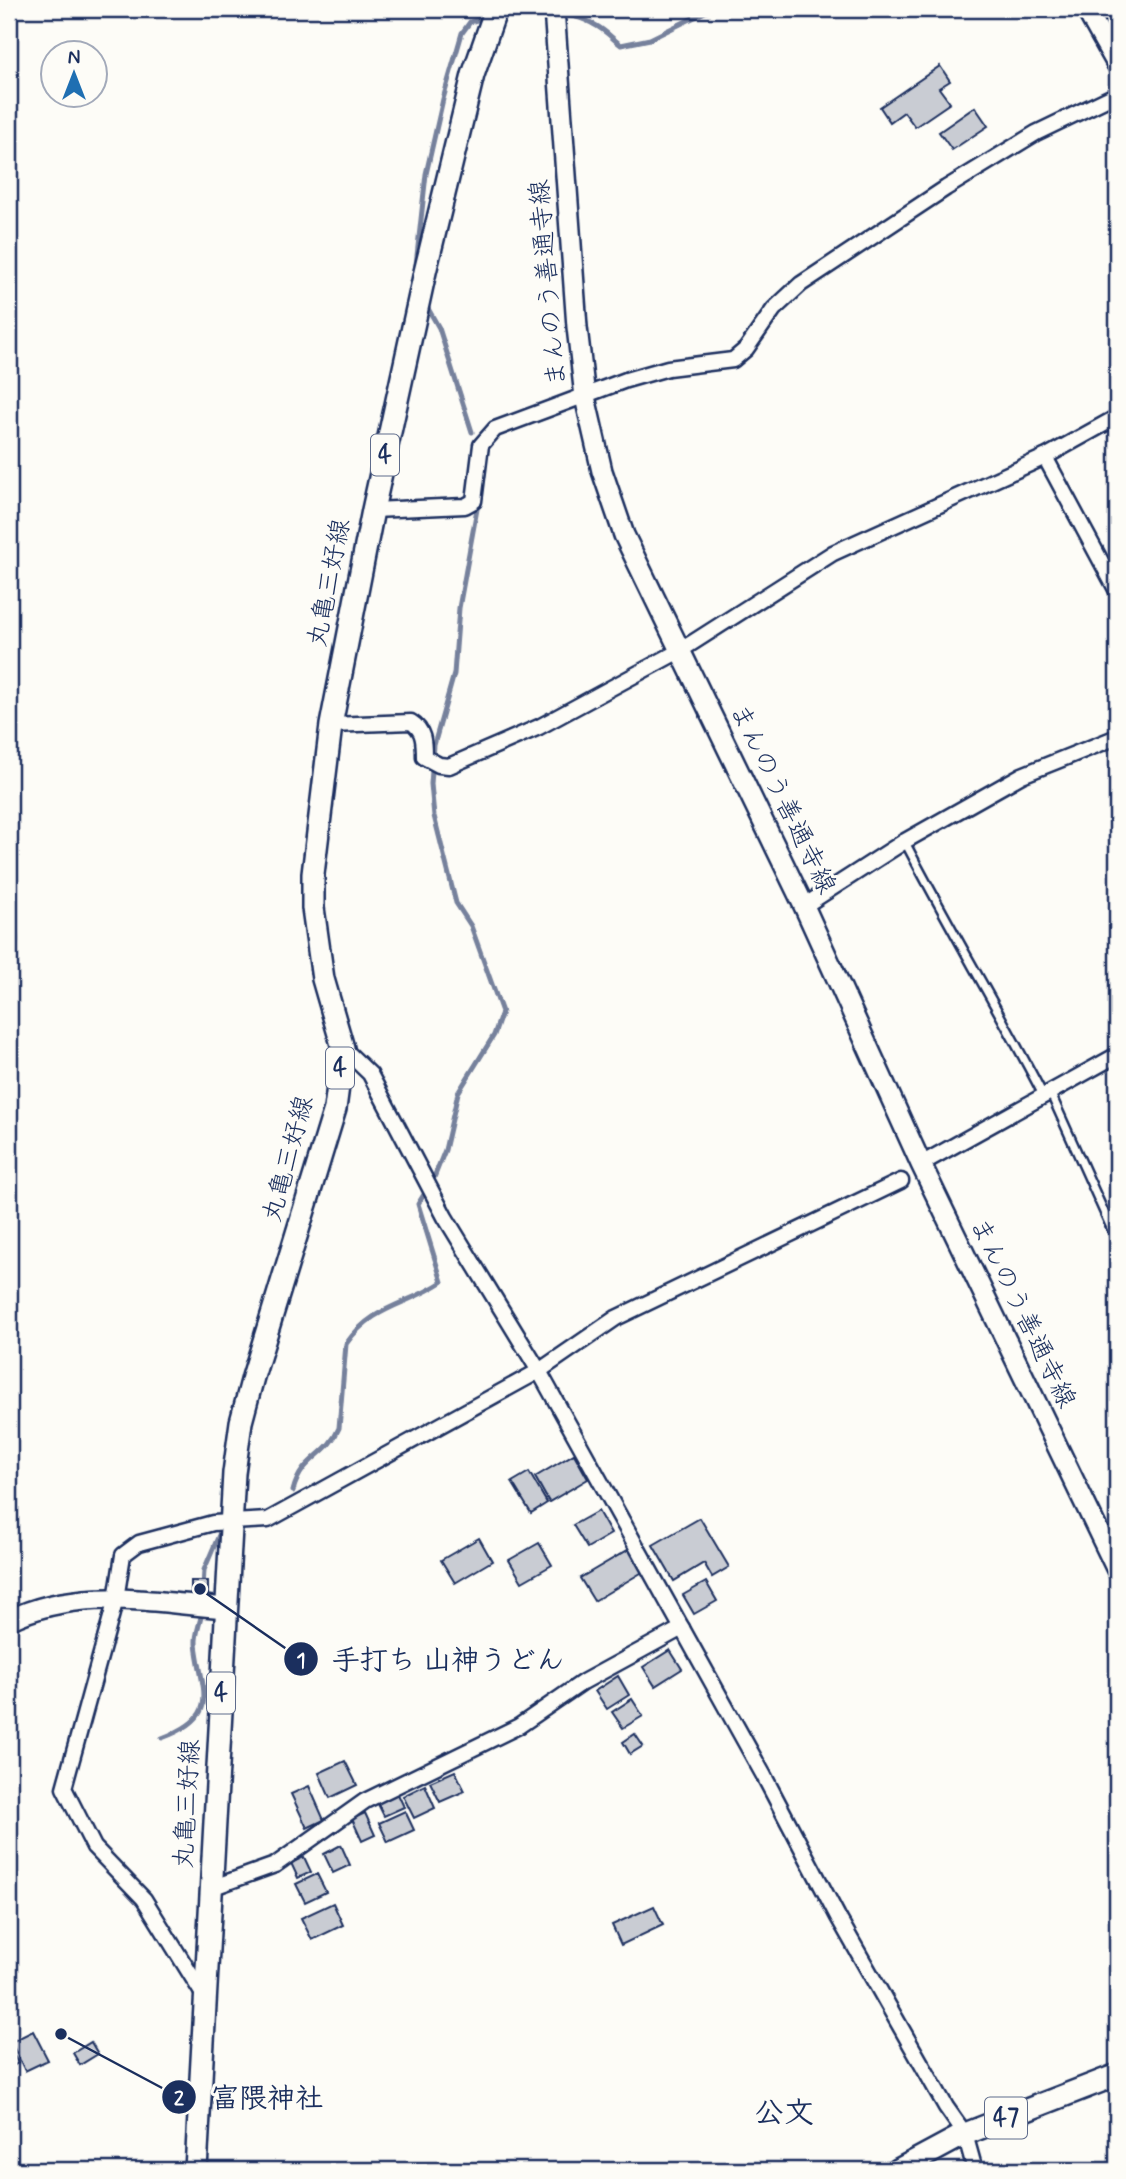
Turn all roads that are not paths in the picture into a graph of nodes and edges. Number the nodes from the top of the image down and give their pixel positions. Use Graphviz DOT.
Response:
graph roads {
  1 [pos="496,9"];
  2 [pos="554,9"];
  3 [pos="1086,9"];
  4 [pos="1117,64"];
  5 [pos="1117,94"];
  6 [pos="585,397"];
  7 [pos="1117,417"];
  8 [pos="1045,457"];
  9 [pos="373,510"];
  10 [pos="1117,591"];
  11 [pos="681,650"];
  12 [pos="331,725"];
  13 [pos="1117,737"];
  14 [pos="905,841"];
  15 [pos="804,906"];
  16 [pos="343,1048"];
  17 [pos="1117,1055"];
  18 [pos="1047,1094"];
  19 [pos="921,1164"];
  20 [pos="901,1181"];
  21 [pos="1117,1241"];
  22 [pos="539,1371"];
  23 [pos="230,1520"];
  24 [pos="1117,1570"];
  25 [pos="116,1599"];
  26 [pos="219,1607"];
  27 [pos="9,1620"];
  28 [pos="682,1629"];
  29 [pos="211,1888"];
  30 [pos="205,1997"];
  31 [pos="1117,2074"];
  32 [pos="965,2134"];
  33 [pos="196,2170"];
  34 [pos="898,2170"];
  35 [pos="975,2170"];
  1 -- 9 [label="main road, 丸亀三好線 / 4"];
  2 -- 6 [label="main road, まんのう善通寺線"];
  3 -- 4 [label="main road"];
  5 -- 6 [label="street"];
  6 -- 9 [label="street"];
  6 -- 11 [label="main road, まんのう善通寺線"];
  7 -- 8 [label="street"];
  8 -- 10 [label="street"];
  8 -- 11 [label="street"];
  9 -- 12 [label="main road, 丸亀三好線 / 4"];
  11 -- 12 [label="street"];
  11 -- 15 [label="main road, まんのう善通寺線"];
  12 -- 16 [label="main road, 丸亀三好線 / 4"];
  13 -- 14 [label="street"];
  14 -- 15 [label="street"];
  14 -- 18 [label="lane"];
  15 -- 19 [label="main road, まんのう善通寺線"];
  16 -- 22 [label="street"];
  16 -- 23 [label="main road, 丸亀三好線 / 4"];
  17 -- 18 [label="street"];
  18 -- 19 [label="street"];
  18 -- 21 [label="lane"];
  19 -- 24 [label="main road, まんのう善通寺線"];
  20 -- 22 [label="street"];
  22 -- 23 [label="street"];
  22 -- 28 [label="street"];
  23 -- 25 [label="street"];
  23 -- 26 [label="main road, 丸亀三好線 / 4"];
  25 -- 26 [label="main road"];
  25 -- 27 [label="main road"];
  25 -- 30 [label="street"];
  26 -- 29 [label="main road, 丸亀三好線 / 4"];
  28 -- 29 [label="street"];
  28 -- 32 [label="street"];
  29 -- 30 [label="main road, 丸亀三好線 / 4"];
  30 -- 33 [label="main road, 丸亀三好線 / 4"];
  31 -- 32 [label="main road, 47"];
  32 -- 34 [label="main road, 47"];
  32 -- 35 [label="street"];
}
